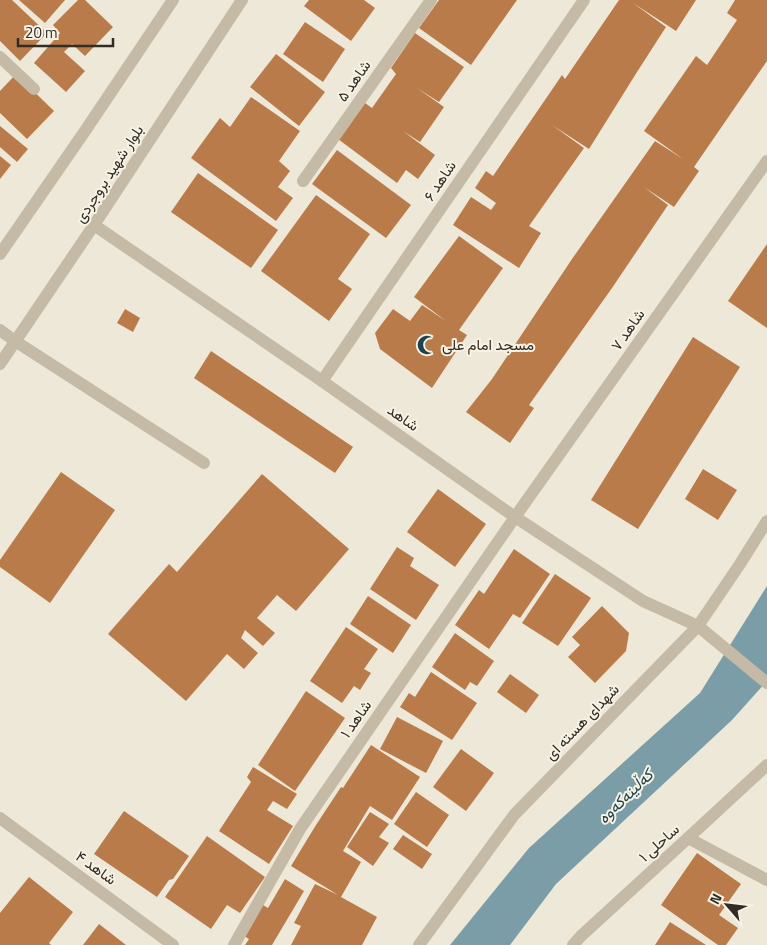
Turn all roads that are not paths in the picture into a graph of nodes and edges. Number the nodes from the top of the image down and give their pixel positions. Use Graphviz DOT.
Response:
graph roads {
  1 [pos="173,0"];
  2 [pos="242,0"];
  3 [pos="431,0"];
  4 [pos="584,0"];
  5 [pos="0,57"];
  6 [pos="34,89"];
  7 [pos="767,161"];
  8 [pos="303,181"];
  9 [pos="94,225"];
  10 [pos="0,254"];
  11 [pos="0,330"];
  12 [pos="16,341"];
  13 [pos="0,364"];
  14 [pos="322,381"];
  15 [pos="204,463"];
  16 [pos="515,517"];
  17 [pos="767,521"];
  18 [pos="698,626"];
  19 [pos="767,683"];
  20 [pos="767,765"];
  21 [pos="0,818"];
  22 [pos="688,838"];
  23 [pos="767,880"];
  24 [pos="173,945"];
  25 [pos="234,945"];
  26 [pos="419,945"];
  27 [pos="573,945"];
  1 -- 10 [label="street"];
  2 -- 9 [label="street, بلوار شهید بروجردی"];
  3 -- 8 [label="street, شاهد ۵"];
  4 -- 14 [label="street, شاهد ۶"];
  5 -- 6 [label="street"];
  7 -- 16 [label="street, شاهد ۷"];
  9 -- 12 [label="street, بلوار شهید بروجردی"];
  9 -- 14 [label="street, شاهد"];
  11 -- 12 [label="street"];
  12 -- 13 [label="street, بلوار شهید بروجردی"];
  12 -- 15 [label="street"];
  14 -- 16 [label="street, شاهد"];
  16 -- 18 [label="street, شاهد"];
  16 -- 25 [label="street, شاهد ۱"];
  17 -- 18 [label="street, شهدای هسته ای"];
  18 -- 19 [label="street, شاهد"];
  18 -- 26 [label="street, شهدای هسته ای"];
  20 -- 22 [label="street, ساحلی ۱"];
  21 -- 24 [label="street, شاهد ۴"];
  22 -- 23 [label="street"];
  22 -- 27 [label="street, ساحلی ۱"];
}
